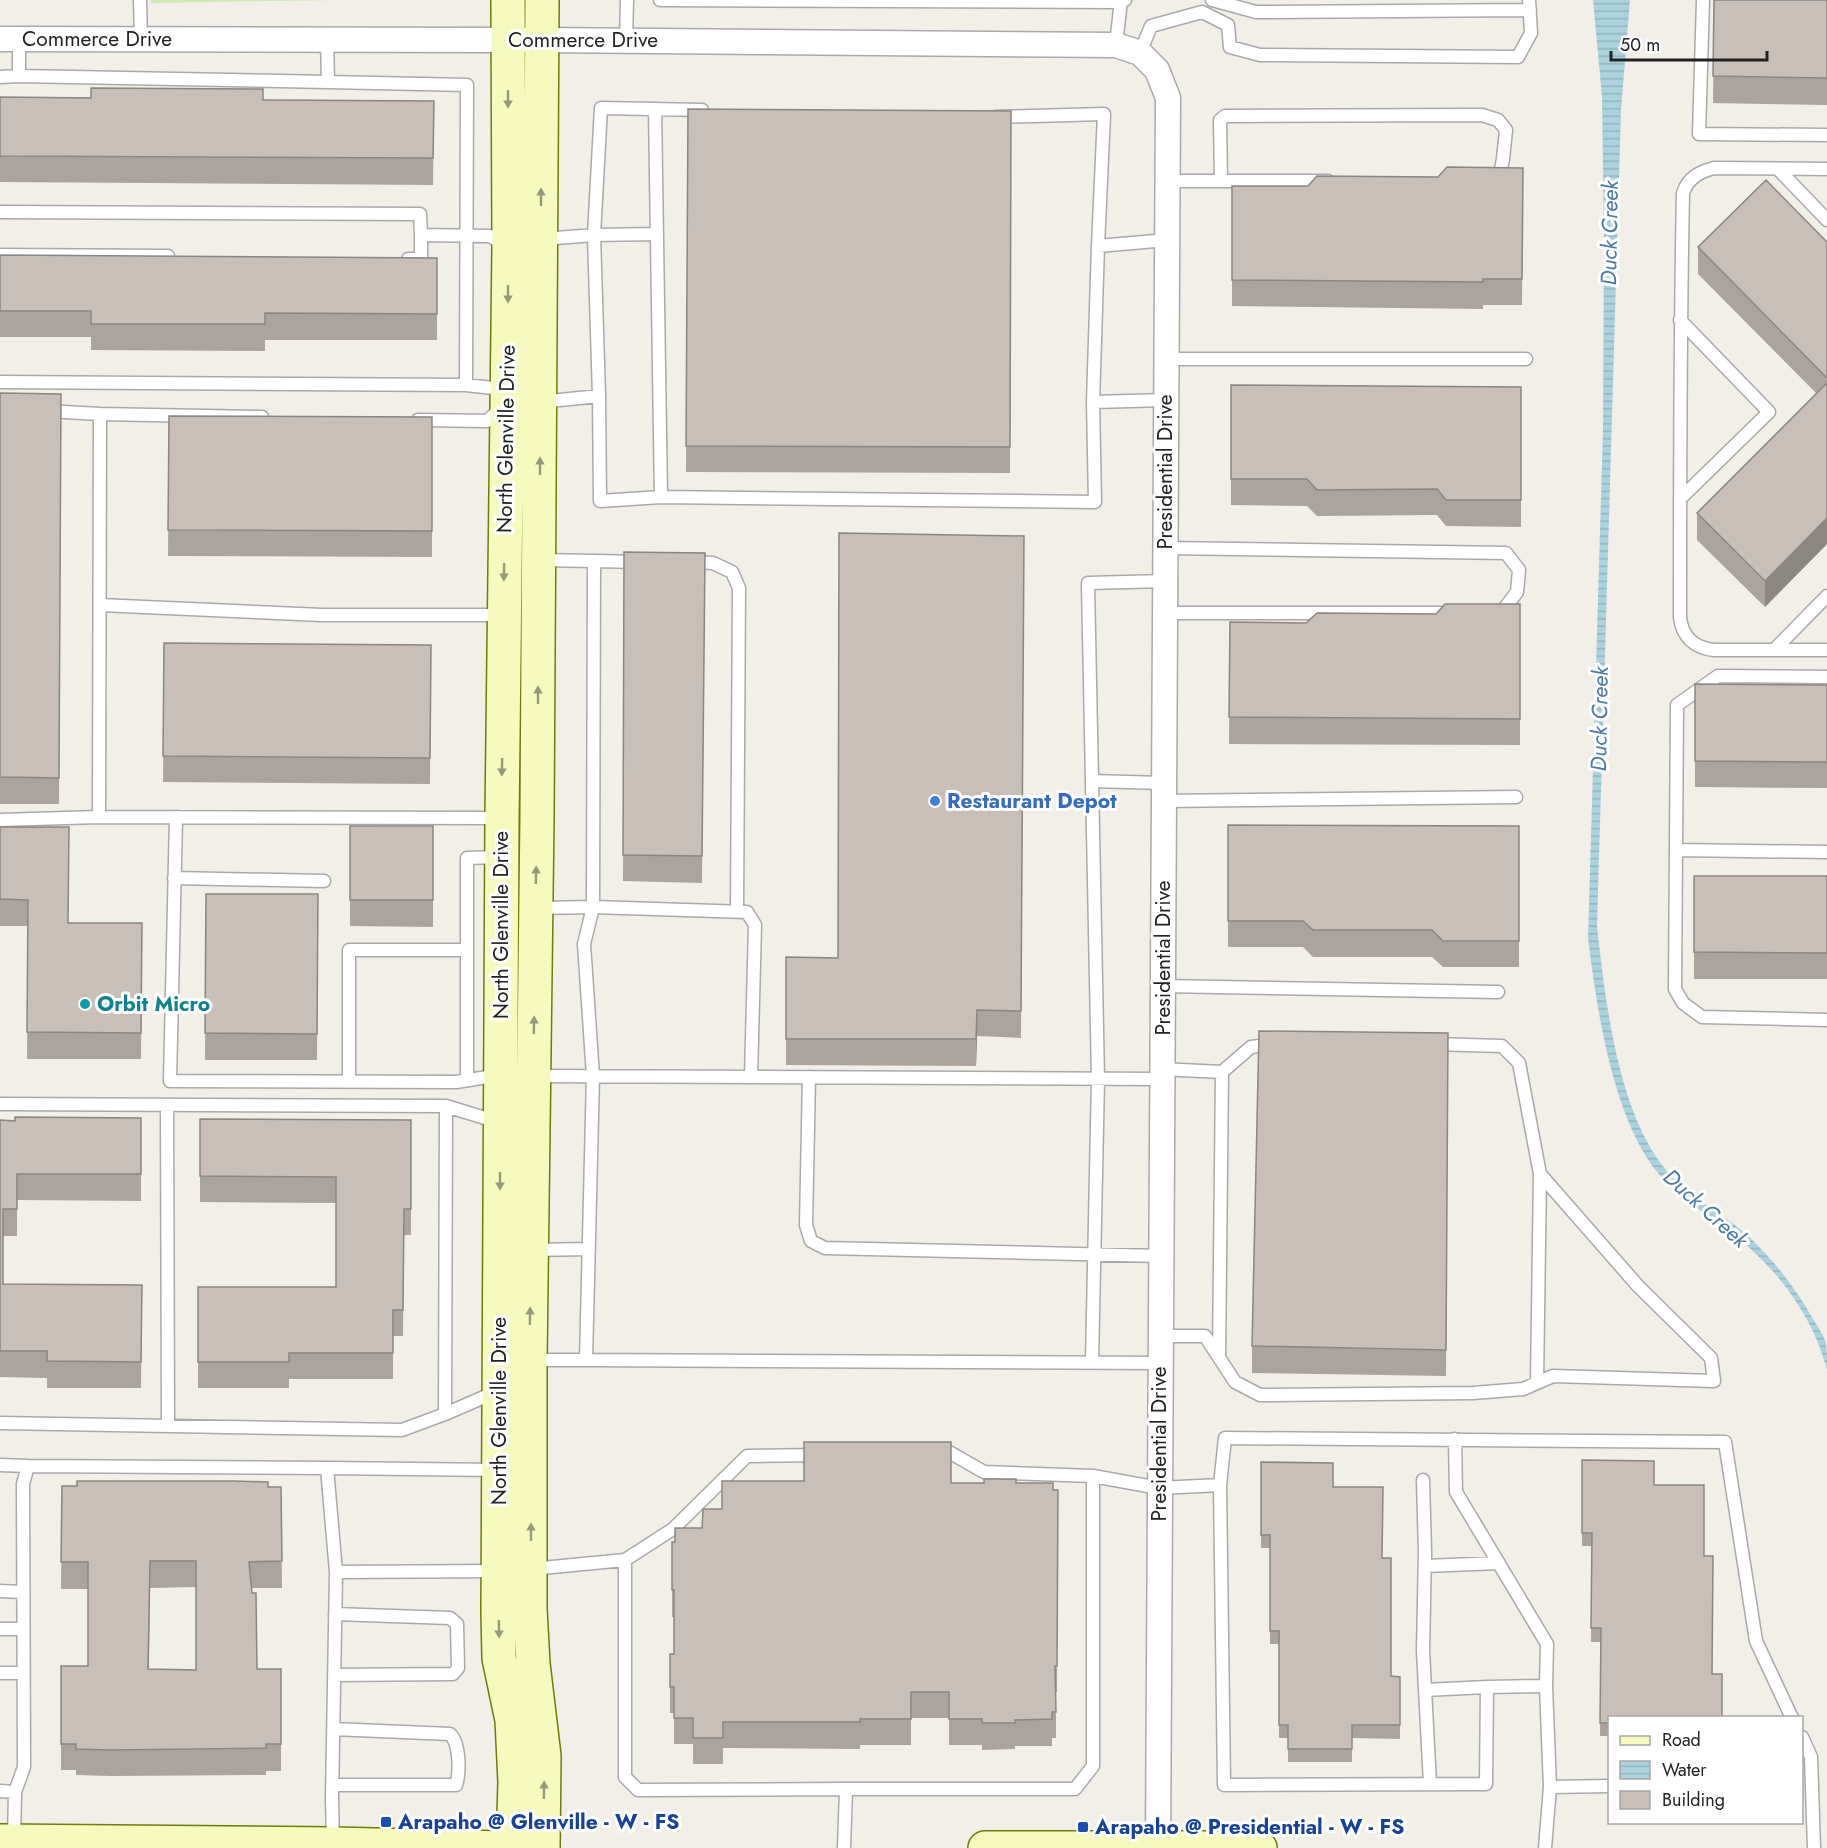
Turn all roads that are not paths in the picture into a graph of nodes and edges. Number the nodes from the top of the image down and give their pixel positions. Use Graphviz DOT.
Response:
graph roads {
  1 [pos="140,0"];
  2 [pos="508,0"];
  3 [pos="542,0"];
  4 [pos="627,0"];
  5 [pos="660,0"];
  6 [pos="1212,0"];
  7 [pos="1703,0"];
  8 [pos="1122,1"];
  9 [pos="1530,5"];
  10 [pos="1203,6"];
  11 [pos="10,39"];
  12 [pos="141,39"];
  13 [pos="327,40"];
  14 [pos="508,40"];
  15 [pos="542,40"];
  16 [pos="626,40"];
  17 [pos="1116,45"];
  18 [pos="1140,53"];
  19 [pos="1157,70"];
  20 [pos="19,76"];
  21 [pos="0,77"];
  22 [pos="328,82"];
  23 [pos="655,109"];
  24 [pos="710,110"];
  25 [pos="983,117"];
  26 [pos="1827,135"];
  27 [pos="1778,169"];
  28 [pos="1827,169"];
  29 [pos="1167,181"];
  30 [pos="1221,181"];
  31 [pos="1337,181"];
  32 [pos="1477,181"];
  33 [pos="0,212"];
  34 [pos="1827,220"];
  35 [pos="657,234"];
  36 [pos="421,236"];
  37 [pos="466,236"];
  38 [pos="594,236"];
  39 [pos="541,239"];
  40 [pos="1167,240"];
  41 [pos="1098,246"];
  42 [pos="509,247"];
  43 [pos="0,255"];
  44 [pos="176,256"];
  45 [pos="398,259"];
  46 [pos="541,285"];
  47 [pos="1680,320"];
  48 [pos="1166,358"];
  49 [pos="1526,359"];
  50 [pos="0,382"];
  51 [pos="466,384"];
  52 [pos="599,396"];
  53 [pos="1166,400"];
  54 [pos="508,402"];
  55 [pos="540,402"];
  56 [pos="1093,402"];
  57 [pos="33,411"];
  58 [pos="100,414"];
  59 [pos="276,417"];
  60 [pos="405,419"];
  61 [pos="661,496"];
  62 [pos="1680,499"];
  63 [pos="1165,548"];
  64 [pos="539,560"];
  65 [pos="594,561"];
  66 [pos="653,562"];
  67 [pos="677,562"];
  68 [pos="1165,581"];
  69 [pos="1827,596"];
  70 [pos="100,605"];
  71 [pos="1165,613"];
  72 [pos="1467,613"];
  73 [pos="1490,613"];
  74 [pos="504,615"];
  75 [pos="1827,650"];
  76 [pos="1774,651"];
  77 [pos="1827,677"];
  78 [pos="1092,781"];
  79 [pos="1163,792"];
  80 [pos="1516,797"];
  81 [pos="99,817"];
  82 [pos="176,817"];
  83 [pos="537,817"];
  84 [pos="502,818"];
  85 [pos="0,820"];
  86 [pos="1676,850"];
  87 [pos="1827,852"];
  88 [pos="502,857"];
  89 [pos="174,878"];
  90 [pos="324,881"];
  91 [pos="593,907"];
  92 [pos="536,908"];
  93 [pos="737,912"];
  94 [pos="467,950"];
  95 [pos="1163,986"];
  96 [pos="1498,992"];
  97 [pos="1827,1020"];
  98 [pos="1284,1042"];
  99 [pos="1422,1044"];
  100 [pos="1222,1072"];
  101 [pos="1161,1074"];
  102 [pos="501,1075"];
  103 [pos="534,1076"];
  104 [pos="592,1076"];
  105 [pos="751,1077"];
  106 [pos="808,1077"];
  107 [pos="1098,1079"];
  108 [pos="467,1080"];
  109 [pos="349,1082"];
  110 [pos="0,1104"];
  111 [pos="166,1105"];
  112 [pos="446,1106"];
  113 [pos="500,1123"];
  114 [pos="533,1124"];
  115 [pos="1540,1174"];
  116 [pos="589,1249"];
  117 [pos="531,1250"];
  118 [pos="1095,1256"];
  119 [pos="1161,1256"];
  120 [pos="1160,1336"];
  121 [pos="1219,1357"];
  122 [pos="530,1360"];
  123 [pos="586,1360"];
  124 [pos="1092,1362"];
  125 [pos="1160,1363"];
  126 [pos="1537,1383"];
  127 [pos="499,1391"];
  128 [pos="445,1414"];
  129 [pos="0,1423"];
  130 [pos="168,1426"];
  131 [pos="1455,1439"];
  132 [pos="926,1452"];
  133 [pos="831,1454"];
  134 [pos="0,1465"];
  135 [pos="28,1466"];
  136 [pos="327,1468"];
  137 [pos="499,1470"];
  138 [pos="1093,1476"];
  139 [pos="1423,1480"];
  140 [pos="1220,1485"];
  141 [pos="1159,1488"];
  142 [pos="625,1560"];
  143 [pos="1499,1563"];
  144 [pos="1425,1566"];
  145 [pos="531,1569"];
  146 [pos="498,1571"];
  147 [pos="336,1572"];
  148 [pos="0,1591"];
  149 [pos="23,1592"];
  150 [pos="335,1614"];
  151 [pos="0,1629"];
  152 [pos="23,1629"];
  153 [pos="23,1672"];
  154 [pos="0,1673"];
  155 [pos="334,1675"];
  156 [pos="1546,1686"];
  157 [pos="1487,1687"];
  158 [pos="1425,1690"];
  159 [pos="1791,1716"];
  160 [pos="333,1729"];
  161 [pos="1803,1739"];
  162 [pos="1430,1784"];
  163 [pos="1807,1784"];
  164 [pos="332,1785"];
  165 [pos="1608,1786"];
  166 [pos="1550,1787"];
  167 [pos="846,1789"];
  168 [pos="0,1791"];
  169 [pos="15,1792"];
  170 [pos="7,1841"];
  171 [pos="333,1844"];
  172 [pos="504,1848"];
  173 [pos="513,1848"];
  174 [pos="543,1848"];
  175 [pos="844,1848"];
  176 [pos="985,1848"];
  177 [pos="1158,1848"];
  178 [pos="1260,1848"];
  179 [pos="1545,1848"];
  180 [pos="1814,1848"];
  1 -- 12 [label="lane"];
  2 -- 14 [label="street, North Glenville Drive"];
  3 -- 15 [label="street, North Glenville Drive"];
  4 -- 16 [label="lane"];
  5 -- 8 [label="lane"];
  6 -- 9 [label="lane"];
  7 -- 26 [label="lane"];
  8 -- 17 [label="lane"];
  9 -- 10 [label="lane"];
  10 -- 18 [label="lane"];
  11 -- 12 [label="street, Commerce Drive"];
  11 -- 20 [label="lane"];
  12 -- 13 [label="street, Commerce Drive"];
  13 -- 14 [label="street, Commerce Drive"];
  13 -- 22 [label="lane"];
  14 -- 15 [label="street, Commerce Drive"];
  14 -- 42 [label="street, North Glenville Drive, one-way"];
  15 -- 16 [label="street, Commerce Drive"];
  39 -- 15 [label="street, North Glenville Drive, one-way"];
  16 -- 17 [label="street, Commerce Drive"];
  17 -- 18 [label="street, Commerce Drive"];
  18 -- 19 [label="street, Commerce Drive"];
  19 -- 29 [label="street, Presidential Drive"];
  20 -- 21 [label="lane"];
  20 -- 22 [label="lane"];
  22 -- 37 [label="lane"];
  23 -- 24 [label="lane"];
  23 -- 35 [label="lane"];
  23 -- 38 [label="lane"];
  25 -- 41 [label="lane"];
  27 -- 28 [label="lane"];
  27 -- 34 [label="lane"];
  27 -- 47 [label="lane"];
  29 -- 30 [label="lane"];
  29 -- 40 [label="street, Presidential Drive"];
  30 -- 31 [label="lane"];
  30 -- 32 [label="lane"];
  33 -- 36 [label="lane"];
  35 -- 38 [label="lane"];
  35 -- 61 [label="lane"];
  36 -- 37 [label="lane"];
  36 -- 45 [label="lane"];
  37 -- 42 [label="lane"];
  37 -- 51 [label="lane"];
  38 -- 39 [label="lane"];
  38 -- 52 [label="lane"];
  39 -- 46 [label="street, North Glenville Drive"];
  40 -- 41 [label="lane"];
  40 -- 48 [label="street, Presidential Drive"];
  41 -- 56 [label="lane"];
  42 -- 46 [label="street"];
  42 -- 54 [label="street, North Glenville Drive, one-way"];
  43 -- 44 [label="lane"];
  46 -- 55 [label="street, North Glenville Drive"];
  47 -- 62 [label="lane"];
  47 -- 62 [label="lane"];
  48 -- 49 [label="lane"];
  48 -- 53 [label="street, Presidential Drive"];
  50 -- 51 [label="lane"];
  51 -- 54 [label="lane"];
  52 -- 55 [label="lane"];
  52 -- 61 [label="lane"];
  53 -- 56 [label="lane"];
  53 -- 63 [label="street, Presidential Drive"];
  54 -- 55 [label="street"];
  54 -- 60 [label="lane"];
  54 -- 74 [label="street, North Glenville Drive, one-way"];
  64 -- 55 [label="street, North Glenville Drive, one-way"];
  56 -- 61 [label="lane"];
  57 -- 58 [label="lane"];
  58 -- 59 [label="lane"];
  58 -- 70 [label="lane"];
  62 -- 76 [label="lane"];
  63 -- 68 [label="street, Presidential Drive"];
  63 -- 73 [label="lane"];
  64 -- 65 [label="lane"];
  83 -- 64 [label="street, North Glenville Drive, one-way"];
  65 -- 66 [label="lane"];
  65 -- 91 [label="lane"];
  67 -- 93 [label="lane"];
  68 -- 71 [label="street, Presidential Drive"];
  68 -- 78 [label="lane"];
  69 -- 76 [label="lane"];
  70 -- 74 [label="lane"];
  70 -- 81 [label="lane"];
  71 -- 72 [label="lane"];
  71 -- 79 [label="street, Presidential Drive"];
  74 -- 84 [label="street, North Glenville Drive, one-way"];
  75 -- 76 [label="lane"];
  77 -- 86 [label="lane"];
  78 -- 79 [label="lane"];
  78 -- 107 [label="lane"];
  79 -- 80 [label="lane"];
  79 -- 95 [label="street, Presidential Drive"];
  81 -- 82 [label="lane"];
  81 -- 85 [label="lane"];
  82 -- 84 [label="lane"];
  82 -- 89 [label="lane"];
  83 -- 84 [label="street"];
  92 -- 83 [label="street, North Glenville Drive, one-way"];
  84 -- 88 [label="street, North Glenville Drive"];
  86 -- 87 [label="lane"];
  86 -- 97 [label="lane"];
  88 -- 94 [label="lane"];
  88 -- 102 [label="street, North Glenville Drive"];
  89 -- 90 [label="lane"];
  89 -- 109 [label="lane"];
  91 -- 92 [label="lane"];
  91 -- 93 [label="lane"];
  91 -- 104 [label="lane"];
  103 -- 92 [label="street, North Glenville Drive, one-way"];
  93 -- 105 [label="lane"];
  94 -- 108 [label="lane"];
  94 -- 109 [label="lane"];
  95 -- 96 [label="lane"];
  95 -- 101 [label="street, Presidential Drive"];
  98 -- 100 [label="lane"];
  99 -- 115 [label="lane"];
  100 -- 101 [label="lane"];
  100 -- 121 [label="lane"];
  101 -- 107 [label="lane"];
  101 -- 119 [label="street, Presidential Drive"];
  102 -- 103 [label="street"];
  102 -- 108 [label="lane"];
  102 -- 113 [label="street, North Glenville Drive"];
  103 -- 104 [label="lane"];
  103 -- 114 [label="street, North Glenville Drive"];
  104 -- 105 [label="lane"];
  104 -- 116 [label="lane"];
  105 -- 106 [label="lane"];
  106 -- 107 [label="lane"];
  106 -- 118 [label="lane"];
  107 -- 118 [label="lane"];
  108 -- 109 [label="lane"];
  110 -- 111 [label="lane"];
  111 -- 112 [label="lane"];
  111 -- 130 [label="lane"];
  112 -- 113 [label="lane"];
  112 -- 128 [label="lane"];
  113 -- 114 [label="street"];
  113 -- 127 [label="street, North Glenville Drive, one-way"];
  114 -- 117 [label="street, North Glenville Drive"];
  115 -- 126 [label="lane"];
  115 -- 126 [label="lane"];
  116 -- 117 [label="lane"];
  116 -- 123 [label="lane"];
  122 -- 117 [label="street, North Glenville Drive, one-way"];
  118 -- 119 [label="lane"];
  118 -- 124 [label="lane"];
  119 -- 120 [label="street, Presidential Drive"];
  120 -- 121 [label="lane"];
  120 -- 125 [label="street, Presidential Drive"];
  121 -- 126 [label="lane"];
  122 -- 123 [label="lane"];
  145 -- 122 [label="street, North Glenville Drive, one-way"];
  123 -- 124 [label="lane"];
  124 -- 125 [label="lane"];
  125 -- 141 [label="street, Presidential Drive"];
  127 -- 128 [label="lane"];
  127 -- 137 [label="street, North Glenville Drive"];
  128 -- 130 [label="lane"];
  129 -- 130 [label="lane"];
  131 -- 140 [label="lane"];
  131 -- 143 [label="lane"];
  131 -- 159 [label="lane"];
  132 -- 138 [label="lane"];
  133 -- 142 [label="lane"];
  134 -- 135 [label="lane"];
  135 -- 136 [label="lane"];
  135 -- 149 [label="lane"];
  136 -- 137 [label="lane"];
  136 -- 147 [label="lane"];
  137 -- 146 [label="street, North Glenville Drive"];
  138 -- 141 [label="lane"];
  138 -- 167 [label="lane"];
  139 -- 144 [label="lane"];
  140 -- 141 [label="lane"];
  140 -- 162 [label="lane"];
  141 -- 177 [label="street, Presidential Drive"];
  142 -- 145 [label="lane"];
  142 -- 167 [label="lane"];
  143 -- 144 [label="lane"];
  143 -- 156 [label="lane"];
  144 -- 158 [label="lane"];
  145 -- 146 [label="street"];
  174 -- 145 [label="street, North Glenville Drive, one-way"];
  146 -- 147 [label="lane"];
  146 -- 173 [label="street, North Glenville Drive, one-way"];
  147 -- 150 [label="lane"];
  148 -- 149 [label="lane"];
  149 -- 152 [label="lane"];
  150 -- 155 [label="lane"];
  150 -- 155 [label="lane"];
  151 -- 152 [label="lane"];
  152 -- 153 [label="lane"];
  153 -- 154 [label="lane"];
  153 -- 169 [label="lane"];
  155 -- 160 [label="lane"];
  156 -- 157 [label="lane"];
  156 -- 166 [label="lane"];
  157 -- 158 [label="lane"];
  157 -- 162 [label="lane"];
  158 -- 162 [label="lane"];
  160 -- 164 [label="lane"];
  160 -- 164 [label="lane"];
  161 -- 163 [label="lane"];
  163 -- 180 [label="lane"];
  164 -- 171 [label="lane"];
  165 -- 166 [label="lane"];
  166 -- 179 [label="lane"];
  167 -- 175 [label="lane"];
  168 -- 169 [label="lane"];
  169 -- 170 [label="lane"];
  170 -- 171 [label="street"];
  171 -- 172 [label="street"];
  176 -- 177 [label="street"];
  177 -- 178 [label="street"];
}
